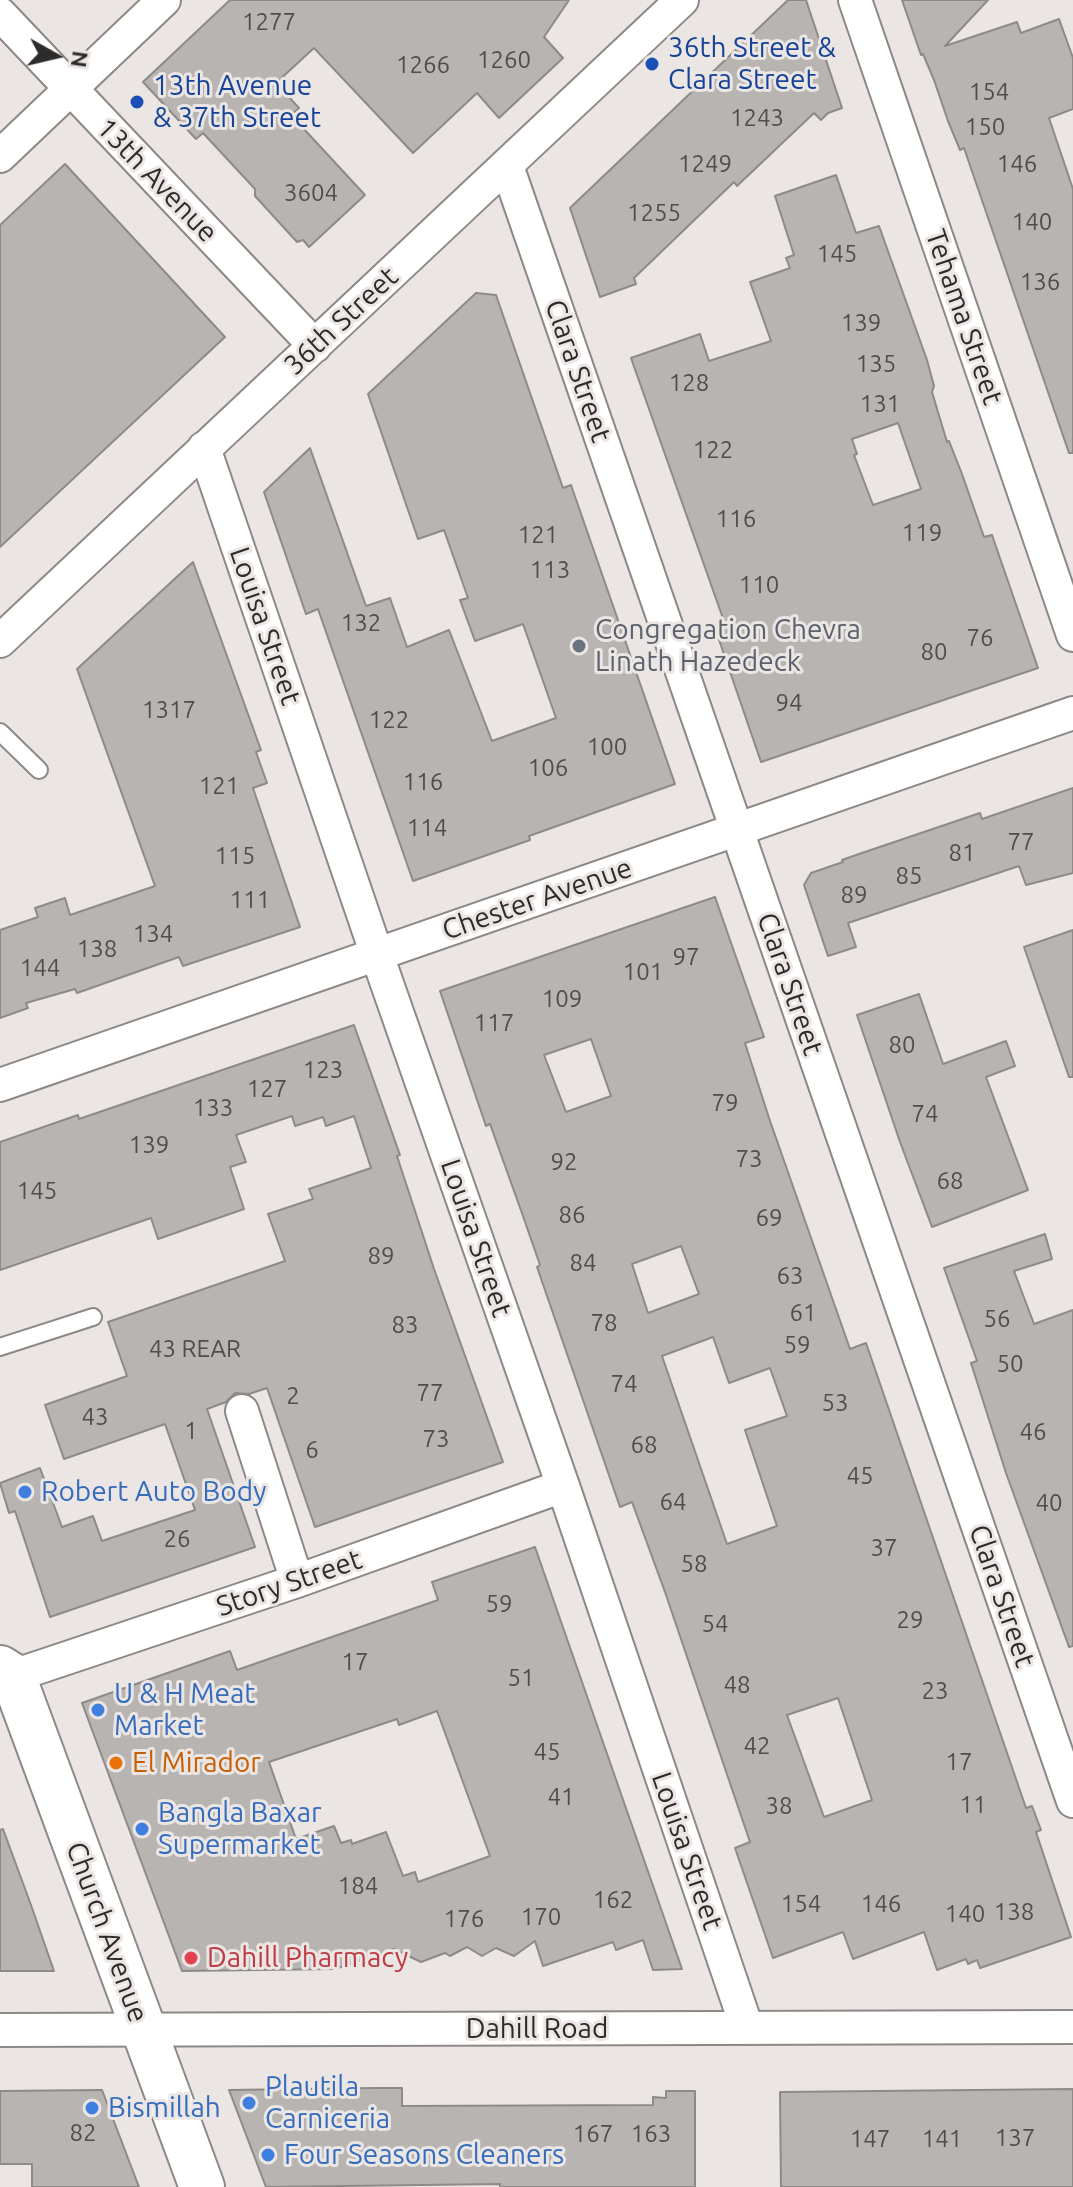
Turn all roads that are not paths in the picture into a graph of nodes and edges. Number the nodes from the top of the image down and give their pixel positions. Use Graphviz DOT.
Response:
graph roads {
  1 [pos="164,0"];
  2 [pos="682,0"];
  3 [pos="855,0"];
  4 [pos="0,14"];
  5 [pos="71,88"];
  6 [pos="0,156"];
  7 [pos="507,166"];
  8 [pos="315,346"];
  9 [pos="204,448"];
  10 [pos="1073,635"];
  11 [pos="0,641"];
  12 [pos="1073,713"];
  13 [pos="0,732"];
  14 [pos="39,770"];
  15 [pos="737,830"];
  16 [pos="377,955"];
  17 [pos="0,1085"];
  18 [pos="93,1317"];
  19 [pos="0,1347"];
  20 [pos="242,1411"];
  21 [pos="563,1486"];
  22 [pos="297,1581"];
  23 [pos="7,1672"];
  24 [pos="1073,1801"];
  25 [pos="1073,2027"];
  26 [pos="747,2028"];
  27 [pos="0,2030"];
  28 [pos="142,2030"];
  29 [pos="202,2187"];
  1 -- 5 [label="street"];
  2 -- 7 [label="street, 36th Street"];
  3 -- 10 [label="street, Tehama Street"];
  4 -- 5 [label="street, 13th Avenue"];
  5 -- 6 [label="street"];
  5 -- 8 [label="street, 13th Avenue"];
  7 -- 8 [label="street, 36th Street"];
  7 -- 15 [label="street, Clara Street"];
  8 -- 9 [label="street, 36th Street"];
  9 -- 11 [label="street, 36th Street"];
  9 -- 16 [label="street, Louisa Street"];
  12 -- 15 [label="street, Chester Avenue"];
  13 -- 14 [label="lane"];
  15 -- 16 [label="street, Chester Avenue"];
  15 -- 24 [label="street, Clara Street"];
  16 -- 17 [label="street, Chester Avenue"];
  16 -- 21 [label="street, Louisa Street"];
  18 -- 19 [label="lane"];
  20 -- 22 [label="street"];
  21 -- 22 [label="street, Story Street"];
  21 -- 26 [label="street, Louisa Street"];
  22 -- 23 [label="street, Story Street"];
  23 -- 28 [label="main road, Church Avenue"];
  25 -- 26 [label="street, Dahill Road"];
  26 -- 28 [label="street, Dahill Road"];
  27 -- 28 [label="street, Dahill Road"];
  28 -- 29 [label="main road, Church Avenue"];
}
